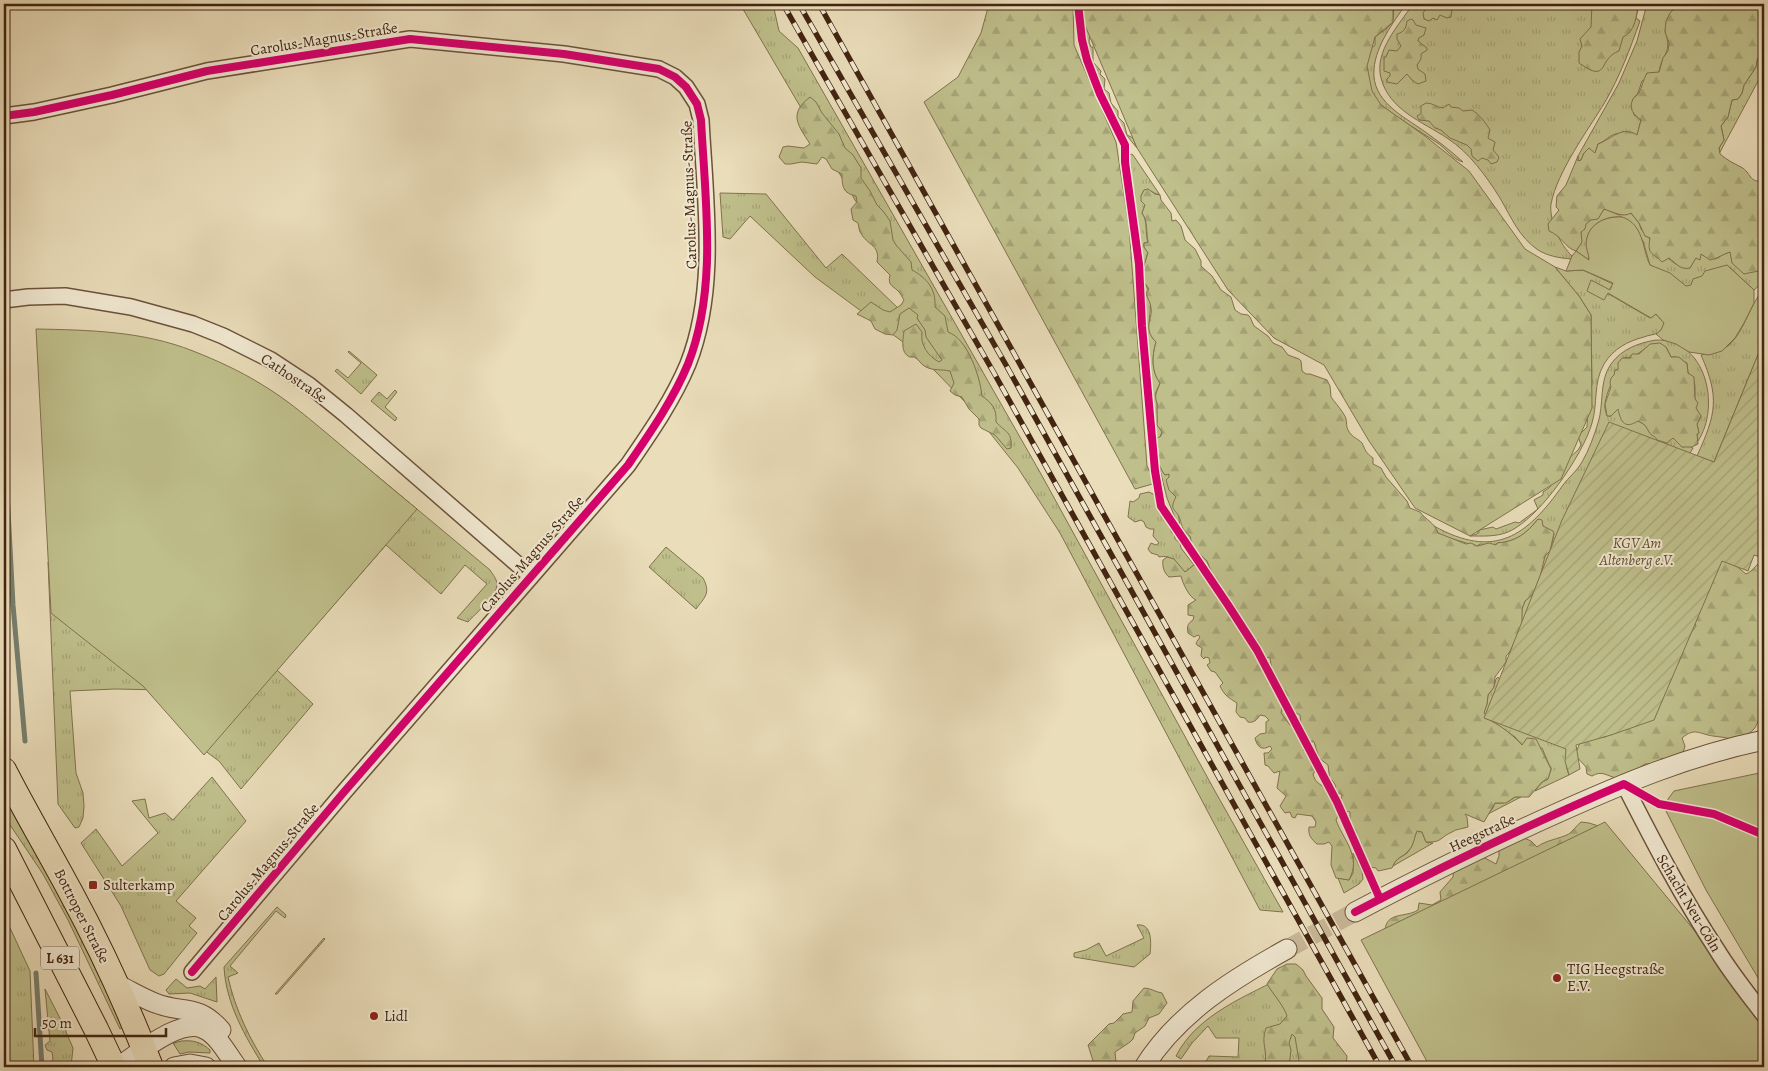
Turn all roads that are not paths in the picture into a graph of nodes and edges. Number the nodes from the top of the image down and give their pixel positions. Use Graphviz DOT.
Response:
graph roads {
  1 [pos="11,116"];
  2 [pos="7,300"];
  3 [pos="531,576"];
  4 [pos="1764,740"];
  5 [pos="4,770"];
  6 [pos="1624,784"];
  7 [pos="4,849"];
  8 [pos="1355,912"];
  9 [pos="1287,949"];
  10 [pos="192,972"];
  11 [pos="116,984"];
  12 [pos="1764,1015"];
  13 [pos="148,1058"];
  14 [pos="234,1063"];
  15 [pos="114,1067"];
  16 [pos="118,1067"];
  17 [pos="174,1067"];
  18 [pos="206,1067"];
  19 [pos="1144,1067"];
  1 -- 3 [label="street, Carolus-Magnus-Straße"];
  2 -- 3 [label="street, Cathostraße"];
  3 -- 10 [label="street, Carolus-Magnus-Straße"];
  4 -- 6 [label="street, Heegstraße"];
  5 -- 11 [label="main road, Bottroper Straße / L 631"];
  6 -- 8 [label="street, Heegstraße"];
  6 -- 12 [label="street, Schacht Neu-Cöln"];
  7 -- 15 [label="main road, L 631"];
  9 -- 19 [label="street"];
  11 -- 13 [label="main road, Bottroper Straße / L 631"];
  11 -- 14 [label="street"];
  13 -- 14 [label="street"];
  13 -- 16 [label="street"];
  17 -- 18 [label="street"];
}
